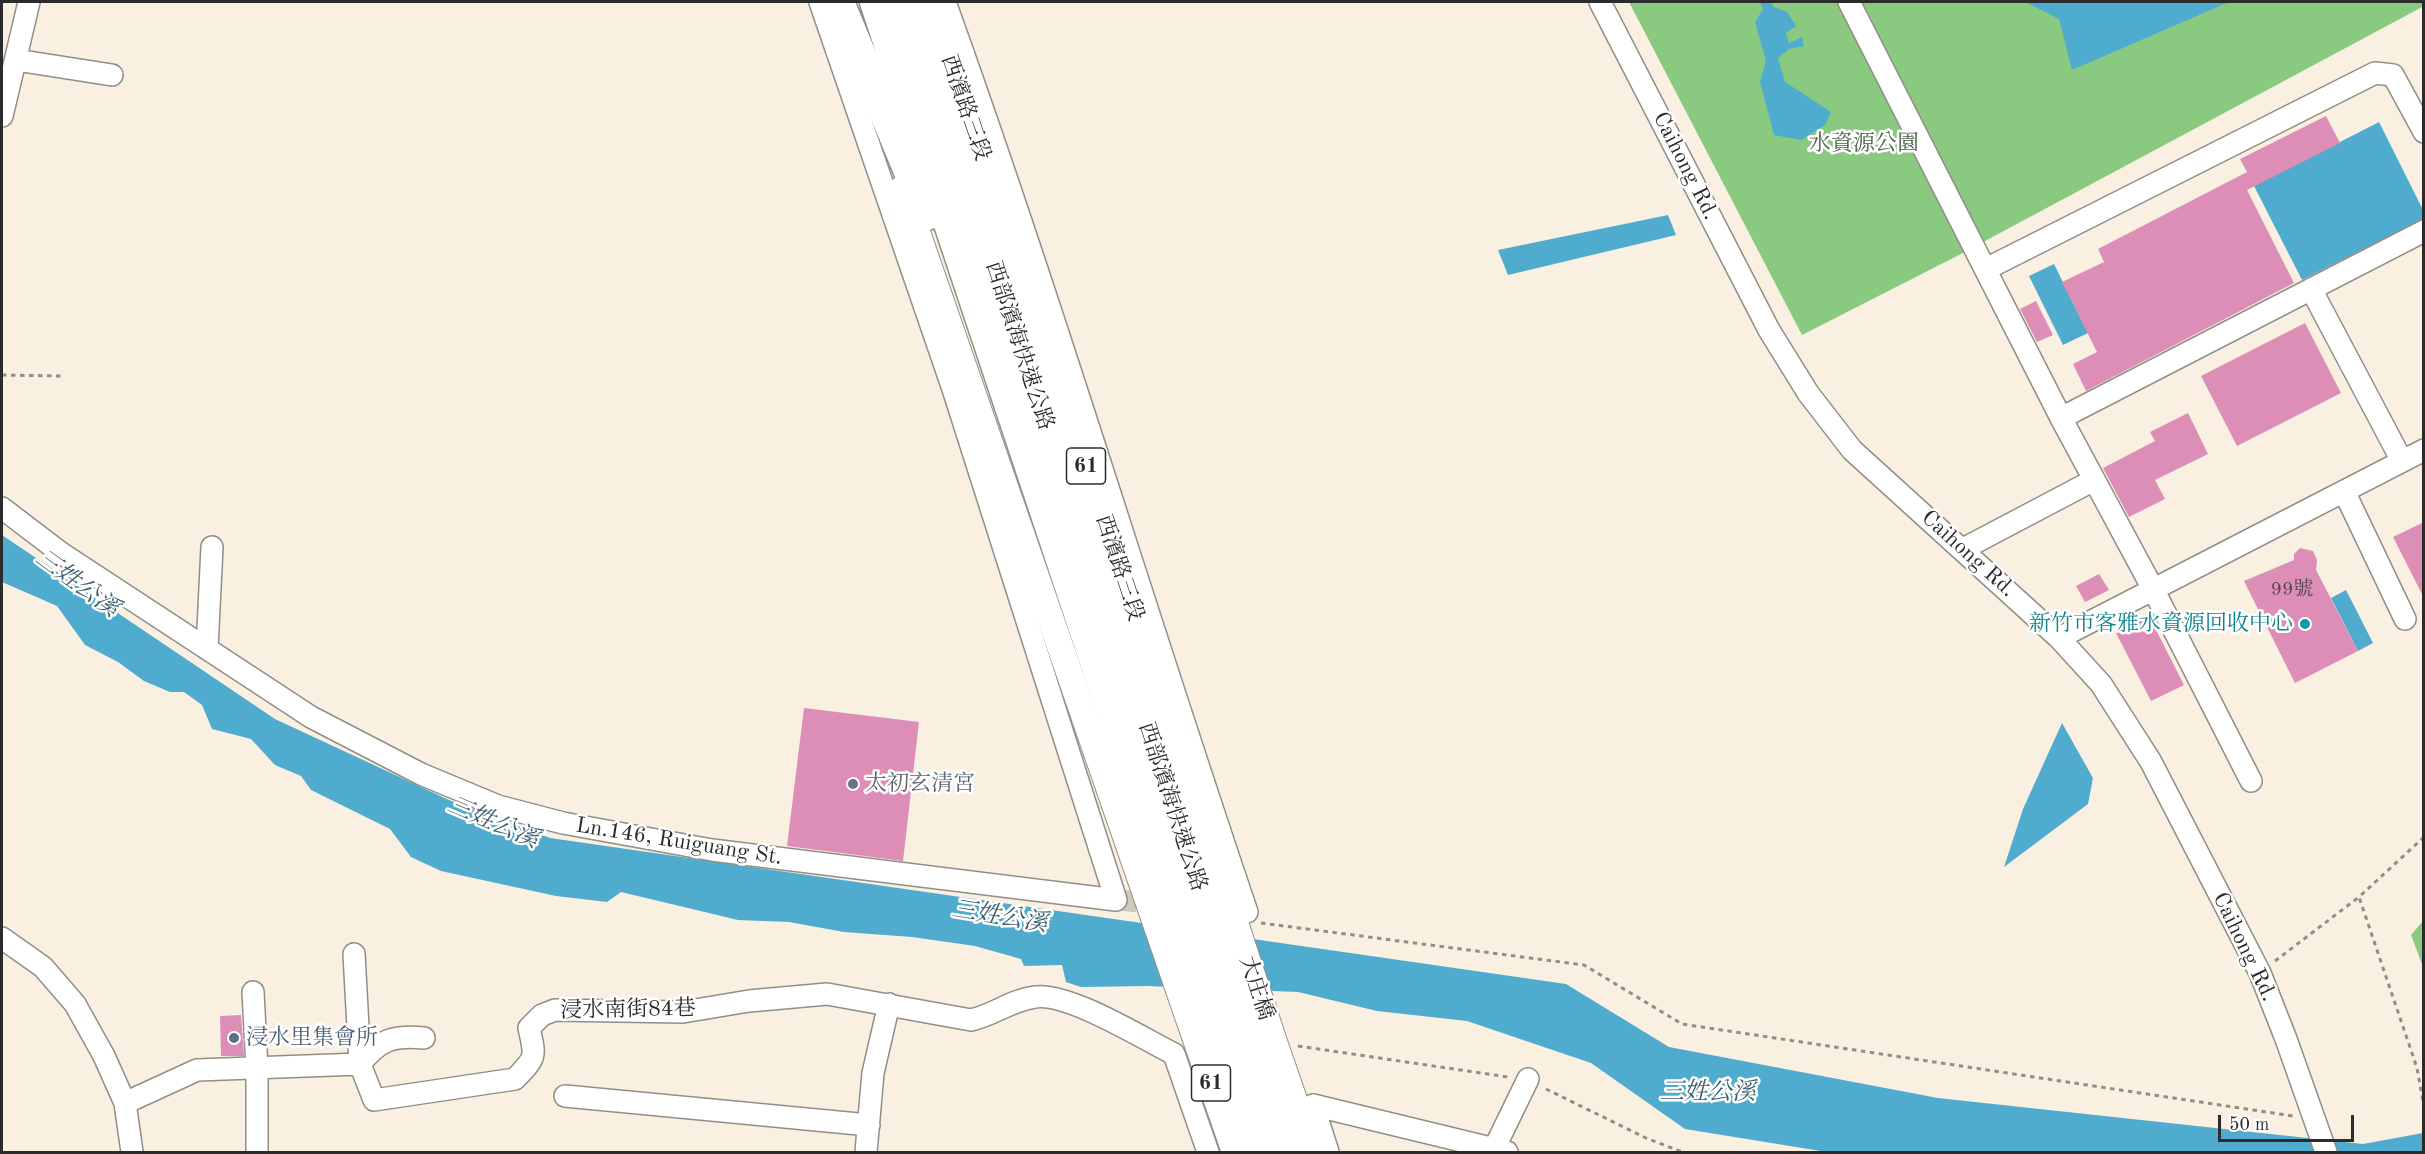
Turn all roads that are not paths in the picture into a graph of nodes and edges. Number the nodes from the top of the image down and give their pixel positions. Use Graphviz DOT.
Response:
graph roads {
  1 [pos="29,2"];
  2 [pos="820,2"];
  3 [pos="838,2"];
  4 [pos="874,2"];
  5 [pos="904,2"];
  6 [pos="928,2"];
  7 [pos="945,2"];
  8 [pos="1600,2"];
  9 [pos="1849,2"];
  10 [pos="9,62"];
  11 [pos="112,75"];
  12 [pos="2,116"];
  13 [pos="2424,132"];
  14 [pos="2424,231"];
  15 [pos="1986,269"];
  16 [pos="2311,289"];
  17 [pos="1051,359"];
  18 [pos="2061,418"];
  19 [pos="2424,450"];
  20 [pos="2402,461"];
  21 [pos="1033,475"];
  22 [pos="2094,480"];
  23 [pos="2344,491"];
  24 [pos="2,508"];
  25 [pos="212,547"];
  26 [pos="1963,549"];
  27 [pos="2153,589"];
  28 [pos="2405,619"];
  29 [pos="2059,638"];
  30 [pos="207,649"];
  31 [pos="1155,756"];
  32 [pos="2251,782"];
  33 [pos="1220,925"];
  34 [pos="2,938"];
  35 [pos="354,954"];
  36 [pos="252,992"];
  37 [pos="889,1004"];
  38 [pos="1230,1021"];
  39 [pos="424,1038"];
  40 [pos="360,1064"];
  41 [pos="257,1070"];
  42 [pos="1528,1079"];
  43 [pos="565,1096"];
  44 [pos="125,1103"];
  45 [pos="869,1125"];
  46 [pos="1501,1151"];
  47 [pos="132,1152"];
  48 [pos="258,1152"];
  49 [pos="866,1152"];
  50 [pos="1208,1152"];
  51 [pos="1235,1152"];
  52 [pos="1262,1152"];
  53 [pos="1290,1152"];
  54 [pos="1312,1152"];
  55 [pos="1328,1152"];
  56 [pos="2326,1152"];
  1 -- 10 [label="street"];
  2 -- 30 [label="street, Ln.146, Ruiguang St."];
  3 -- 21 [label="highway"];
  3 -- 51 [label="main road, 61"];
  4 -- 21 [label="highway, 西部濱海快速公路 / 61"];
  5 -- 31 [label="highway, 西部濱海快速公路 / 61"];
  6 -- 17 [label="main road, 西濱路三段 / 61"];
  7 -- 33 [label="street, 西濱路三段"];
  8 -- 26 [label="street, Caihong Rd."];
  9 -- 15 [label="street"];
  10 -- 11 [label="street"];
  10 -- 12 [label="street"];
  13 -- 15 [label="street"];
  14 -- 16 [label="street"];
  15 -- 18 [label="street"];
  16 -- 18 [label="street"];
  16 -- 20 [label="street"];
  17 -- 31 [label="highway"];
  17 -- 33 [label="main road, 西濱路三段 / 61"];
  18 -- 22 [label="street"];
  19 -- 20 [label="street"];
  20 -- 23 [label="street"];
  21 -- 33 [label="highway, 西部濱海快速公路 / 61"];
  22 -- 26 [label="street"];
  22 -- 27 [label="street"];
  23 -- 27 [label="street"];
  23 -- 28 [label="street"];
  24 -- 30 [label="street, Ln.146, Ruiguang St."];
  25 -- 30 [label="street"];
  26 -- 29 [label="street, Caihong Rd."];
  27 -- 29 [label="street"];
  27 -- 32 [label="street"];
  29 -- 56 [label="street, Caihong Rd."];
  31 -- 33 [label="highway, 西部濱海快速公路 / 61"];
  33 -- 38 [label="highway, 大庄橋 / 61"];
  33 -- 54 [label="main road, 大庄橋 / 61"];
  34 -- 44 [label="street"];
  35 -- 40 [label="street"];
  36 -- 41 [label="street"];
  37 -- 40 [label="street, 浸水南街84巷"];
  37 -- 45 [label="street"];
  37 -- 50 [label="street, 浸水南街84巷"];
  38 -- 52 [label="highway, 61"];
  38 -- 53 [label="highway, 61"];
  39 -- 40 [label="street"];
  40 -- 41 [label="street"];
  41 -- 44 [label="street"];
  41 -- 48 [label="street"];
  42 -- 46 [label="street"];
  43 -- 45 [label="street"];
  44 -- 47 [label="street"];
  45 -- 49 [label="street"];
  46 -- 55 [label="street"];
}
